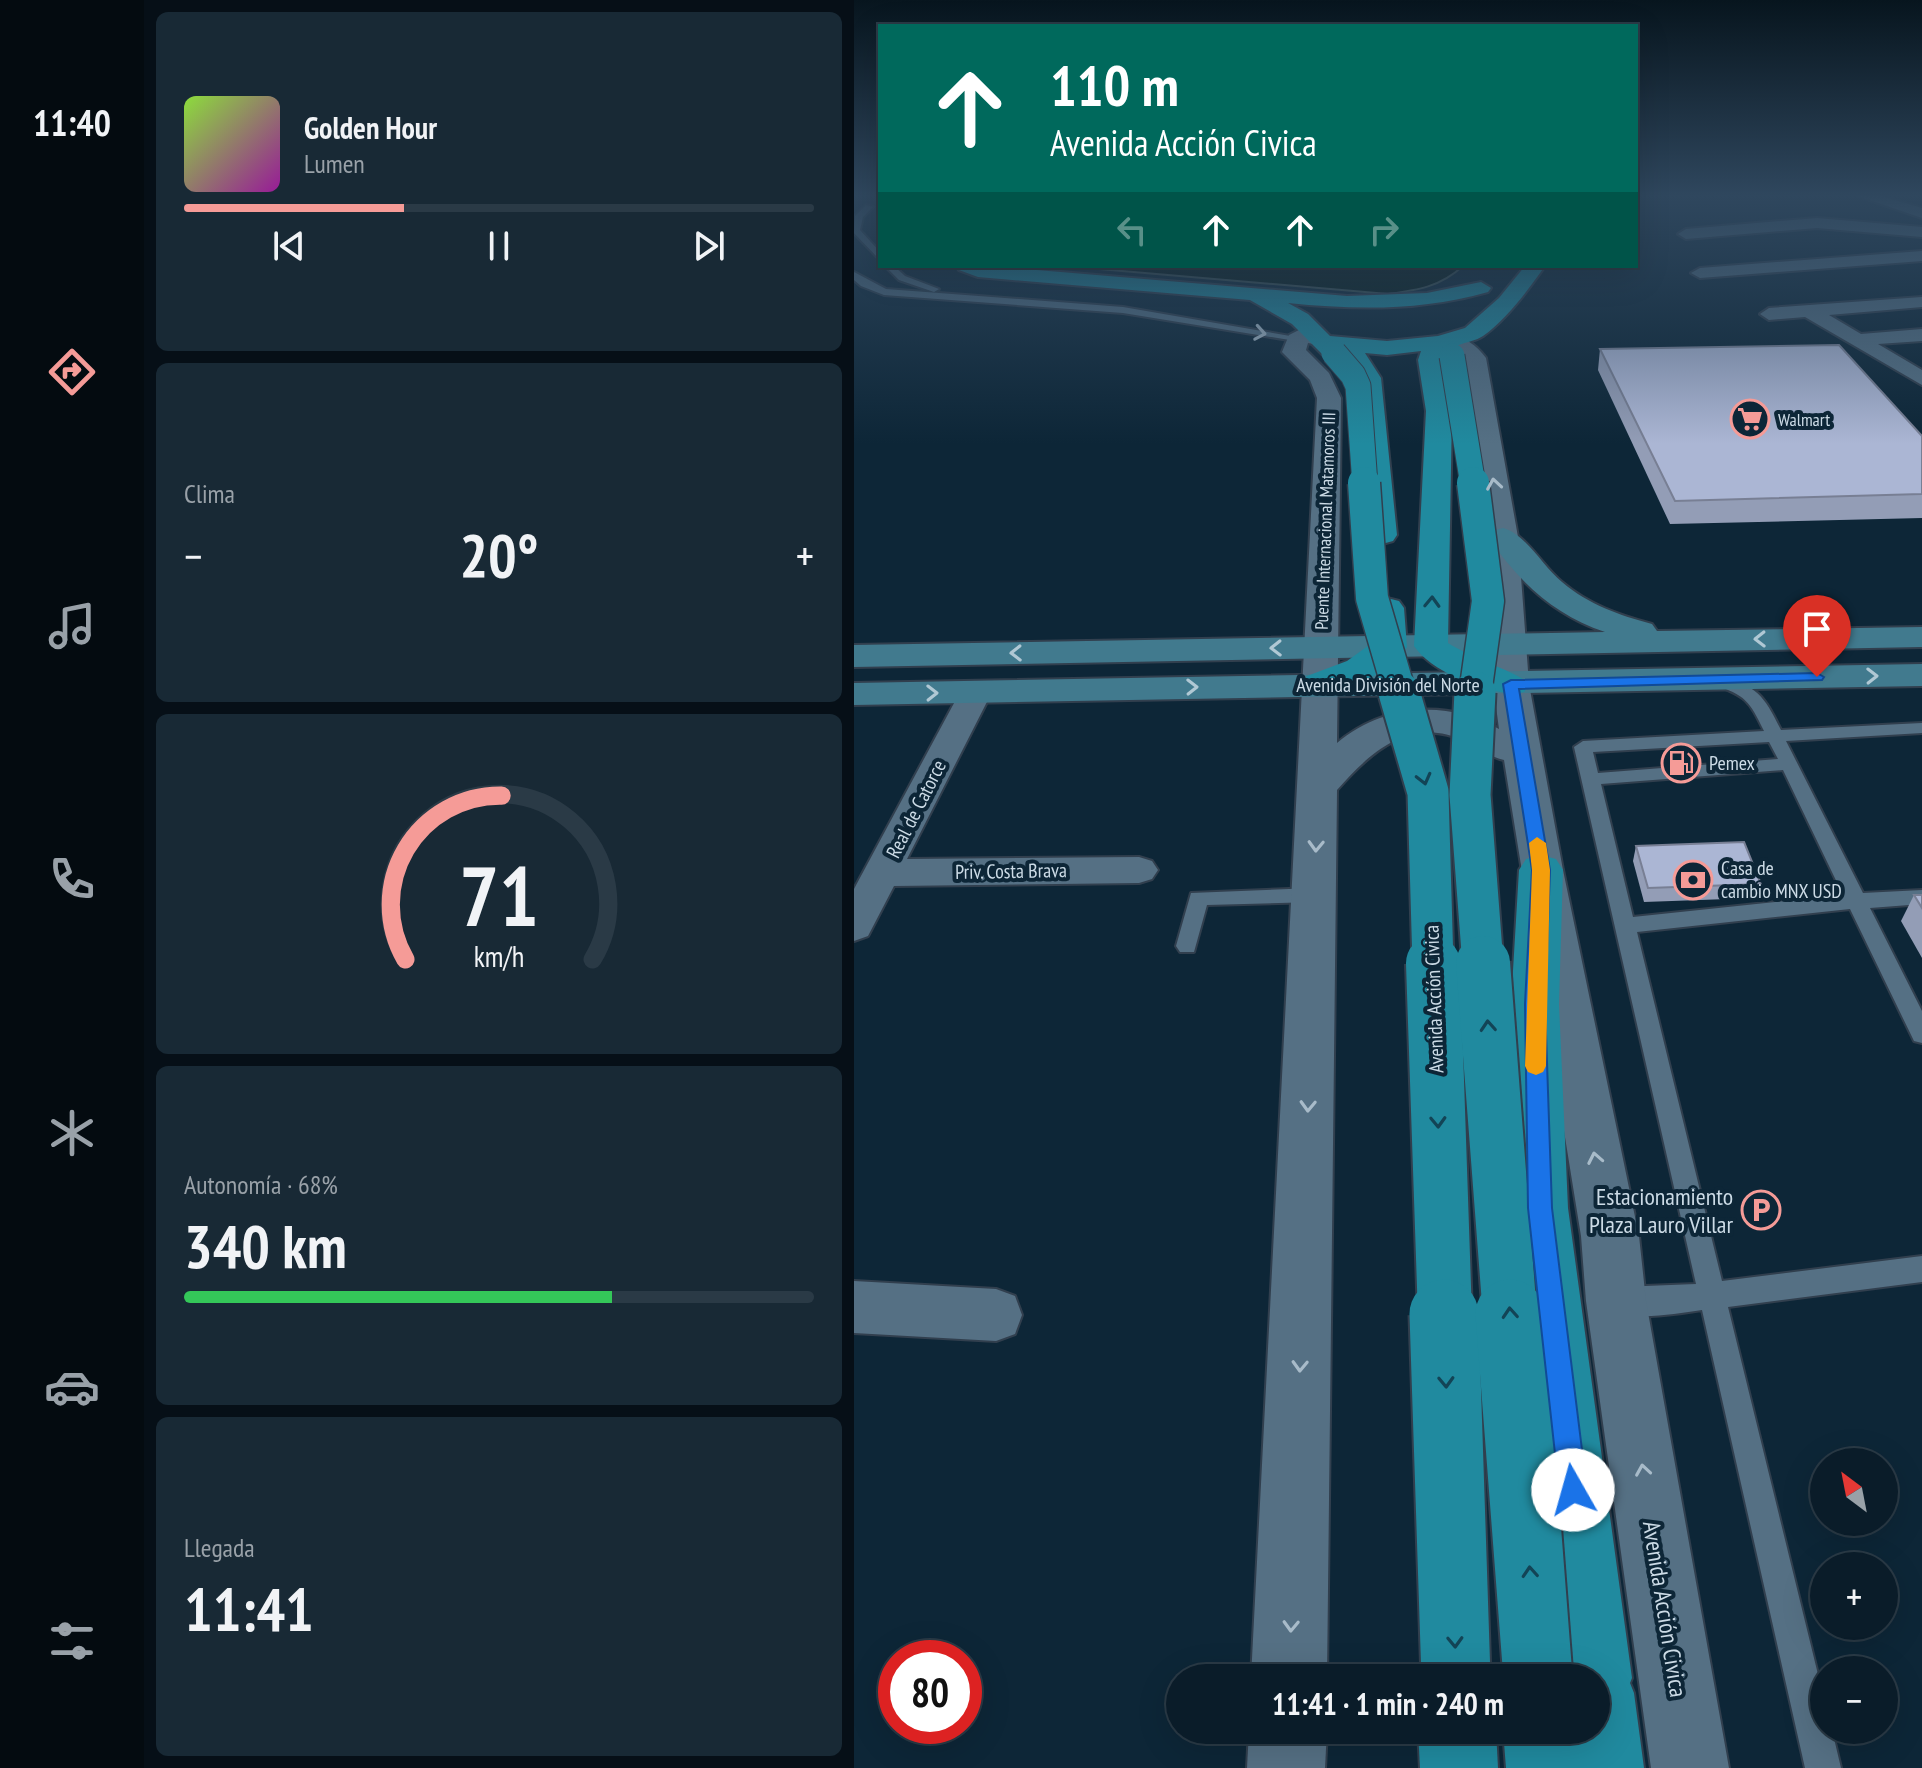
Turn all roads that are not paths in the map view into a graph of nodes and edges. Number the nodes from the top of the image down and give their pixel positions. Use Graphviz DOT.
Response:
graph roads {
  1 [pos="858,279"];
  2 [pos="903,279"];
  3 [pos="1068,279"];
  4 [pos="1525,279"];
  5 [pos="1255,294"];
  6 [pos="957,297"];
  7 [pos="1922,302"];
  8 [pos="1809,311"];
  9 [pos="1769,314"];
  10 [pos="1922,335"];
  11 [pos="1856,340"];
  12 [pos="1321,342"];
  13 [pos="1448,343"];
  14 [pos="1922,379"];
  15 [pos="1393,411"];
  16 [pos="1439,411"];
  17 [pos="1503,537"];
  18 [pos="1922,637"];
  19 [pos="1677,640"];
  20 [pos="1431,646"];
  21 [pos="1390,647"];
  22 [pos="854,656"];
  23 [pos="1509,665"];
  24 [pos="1321,666"];
  25 [pos="1922,675"];
  26 [pos="1790,678"];
  27 [pos="1716,679"];
  28 [pos="976,692"];
  29 [pos="854,694"];
  30 [pos="1757,699"];
  31 [pos="1922,728"];
  32 [pos="1776,738"];
  33 [pos="1790,766"];
  34 [pos="1527,772"];
  35 [pos="1593,781"];
  36 [pos="1318,786"];
  37 [pos="1139,870"];
  38 [pos="1541,870"];
  39 [pos="883,873"];
  40 [pos="1315,895"];
  41 [pos="1922,897"];
  42 [pos="1855,901"];
  43 [pos="1626,925"];
  44 [pos="854,926"];
  45 [pos="1187,946"];
  46 [pos="1922,1034"];
  47 [pos="1922,1269"];
  48 [pos="1713,1295"];
  49 [pos="1616,1301"];
  50 [pos="854,1307"];
  51 [pos="996,1315"];
  52 [pos="1289,1664"];
  53 [pos="1456,1664"];
  54 [pos="1537,1664"];
  55 [pos="1592,1664"];
  56 [pos="1287,1744"];
  57 [pos="1458,1744"];
  58 [pos="1543,1744"];
  59 [pos="1602,1744"];
  60 [pos="1286,1768"];
  61 [pos="1459,1768"];
  62 [pos="1545,1768"];
  63 [pos="1605,1768"];
  64 [pos="1690,1768"];
  65 [pos="1823,1768"];
  1 -- 6 [label="lane"];
  2 -- 6 [label="lane"];
  3 -- 5 [label="highway, Puente Internacional Matamoros III"];
  4 -- 13 [label="highway"];
  5 -- 12 [label="highway, Puente Internacional Matamoros III"];
  5 -- 13 [label="highway"];
  6 -- 12 [label="lane, one-way"];
  7 -- 8 [label="street"];
  8 -- 9 [label="street"];
  8 -- 11 [label="street"];
  10 -- 11 [label="street"];
  11 -- 14 [label="street"];
  12 -- 13 [label="highway"];
  12 -- 13 [label="highway"];
  12 -- 15 [label="highway"];
  12 -- 24 [label="street, Puente Internacional Matamoros III"];
  12 -- 53 [label="highway, Avenida Acción Civica, one-way, bridge"];
  13 -- 16 [label="highway"];
  17 -- 13 [label="street, Avenida Acción Civica, one-way"];
  54 -- 13 [label="highway, one-way, bridge"];
  15 -- 16 [label="highway"];
  15 -- 21 [label="highway"];
  20 -- 16 [label="highway, one-way"];
  17 -- 19 [label="main road"];
  17 -- 23 [label="street, Avenida Acción Civica"];
  18 -- 19 [label="main road, Avenida División del Norte, one-way"];
  19 -- 23 [label="main road, Avenida División del Norte"];
  20 -- 21 [label="main road, Avenida División del Norte"];
  20 -- 23 [label="main road, Avenida División del Norte"];
  21 -- 24 [label="main road, Avenida División del Norte"];
  24 -- 22 [label="main road, Avenida División del Norte, one-way"];
  23 -- 24 [label="main road, Avenida División del Norte"];
  23 -- 27 [label="main road, Avenida División del Norte"];
  23 -- 34 [label="street, Avenida Acción Civica"];
  28 -- 24 [label="main road, Avenida División del Norte, one-way"];
  24 -- 36 [label="street"];
  26 -- 25 [label="main road, Avenida División del Norte, one-way"];
  26 -- 27 [label="main road, Avenida División del Norte"];
  26 -- 30 [label="lane"];
  27 -- 30 [label="lane"];
  29 -- 28 [label="main road, Avenida División del Norte, one-way"];
  28 -- 39 [label="street, Real de Catorce"];
  30 -- 32 [label="lane"];
  31 -- 32 [label="lane"];
  32 -- 33 [label="lane"];
  32 -- 35 [label="lane"];
  33 -- 35 [label="lane"];
  33 -- 42 [label="lane"];
  34 -- 36 [label="street"];
  34 -- 38 [label="street, Avenida Acción Civica"];
  35 -- 43 [label="lane"];
  36 -- 40 [label="street, one-way"];
  37 -- 39 [label="street, Priv. Costa Brava"];
  49 -- 38 [label="street, Avenida Acción Civica, one-way"];
  38 -- 55 [label="highway"];
  39 -- 44 [label="street, Real de Catorce"];
  40 -- 45 [label="lane"];
  40 -- 52 [label="street, one-way"];
  41 -- 42 [label="lane"];
  42 -- 43 [label="lane"];
  42 -- 46 [label="lane"];
  43 -- 48 [label="lane"];
  47 -- 48 [label="lane"];
  48 -- 49 [label="lane"];
  48 -- 65 [label="lane"];
  64 -- 49 [label="street, Avenida Acción Civica, one-way"];
  50 -- 51 [label="street"];
  56 -- 60 [label="street"];
  57 -- 61 [label="highway"];
  58 -- 62 [label="highway"];
  59 -- 63 [label="highway"];
}
